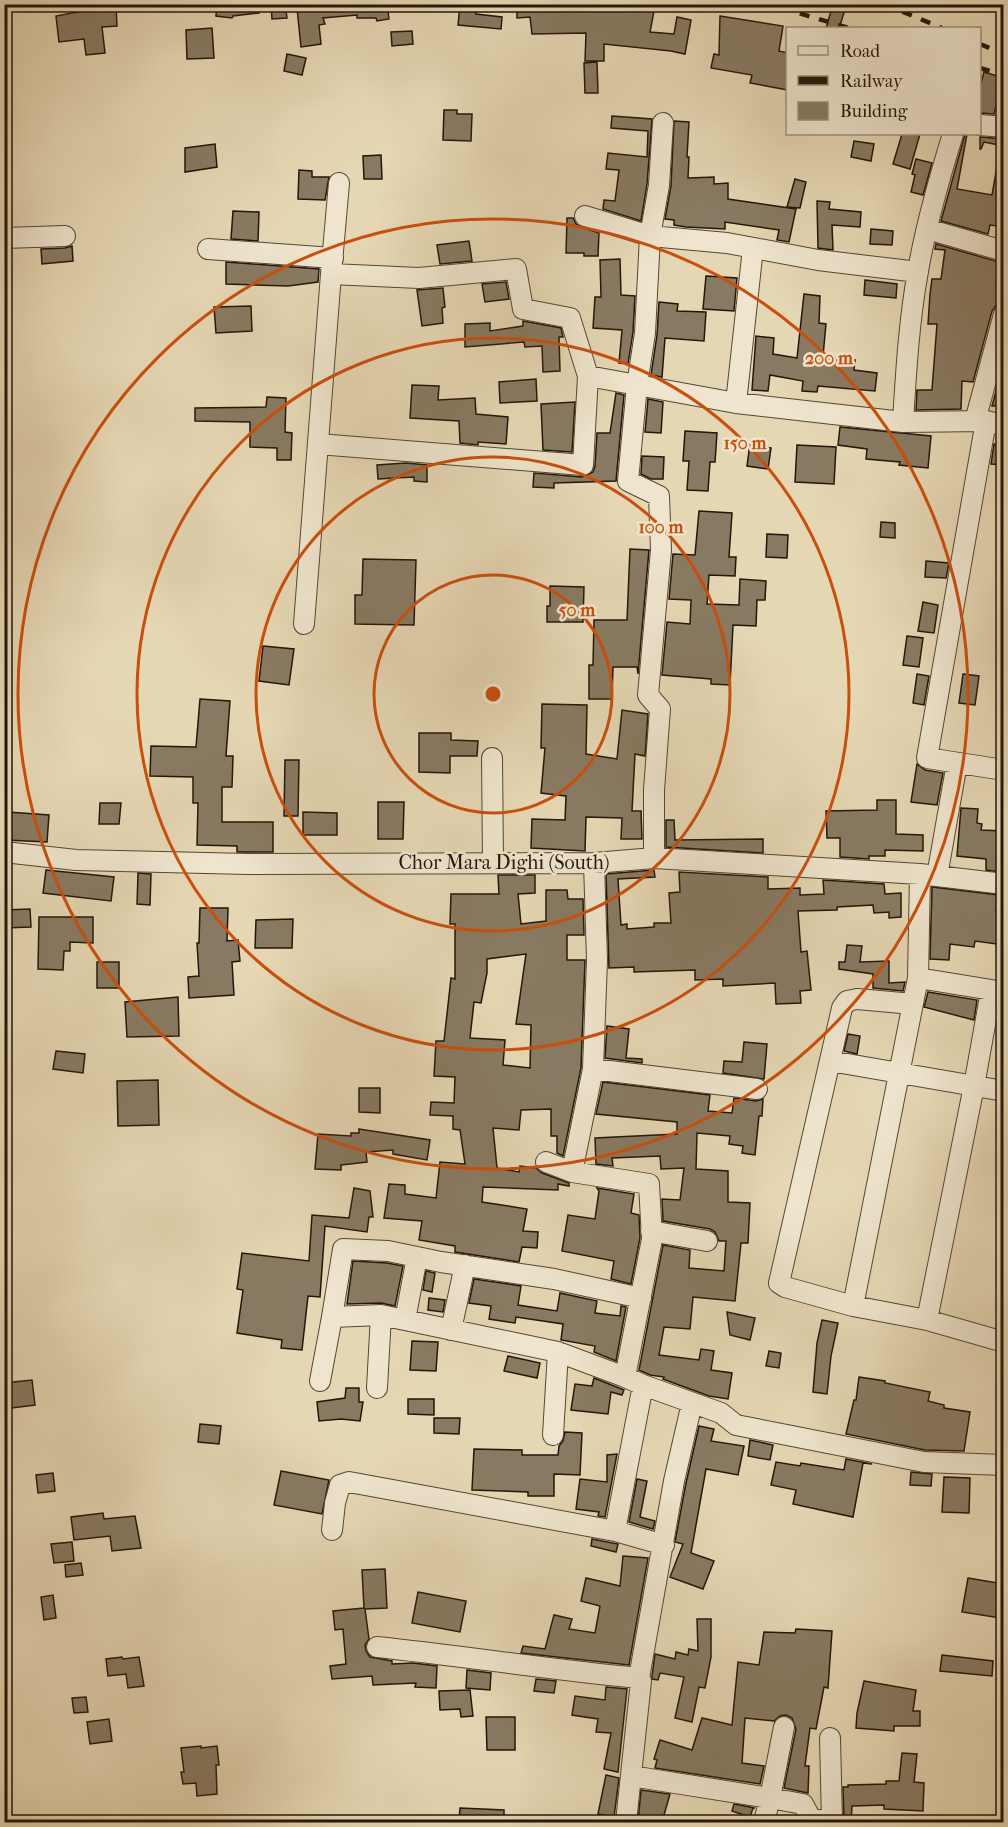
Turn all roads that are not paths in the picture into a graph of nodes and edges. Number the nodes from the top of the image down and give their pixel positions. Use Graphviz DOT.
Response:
graph roads {
  1 [pos="663,123"];
  2 [pos="981,125"];
  3 [pos="1004,127"];
  4 [pos="952,135"];
  5 [pos="339,183"];
  6 [pos="585,216"];
  7 [pos="927,229"];
  8 [pos="65,236"];
  9 [pos="650,236"];
  10 [pos="4,238"];
  11 [pos="753,248"];
  12 [pos="208,249"];
  13 [pos="1004,251"];
  14 [pos="332,266"];
  15 [pos="918,272"];
  16 [pos="1004,314"];
  17 [pos="588,376"];
  18 [pos="637,385"];
  19 [pos="736,403"];
  20 [pos="903,422"];
  21 [pos="988,423"];
  22 [pos="318,444"];
  23 [pos="304,624"];
  24 [pos="492,758"];
  25 [pos="957,763"];
  26 [pos="1004,770"];
  27 [pos="4,852"];
  28 [pos="654,858"];
  29 [pos="493,862"];
  30 [pos="594,863"];
  31 [pos="928,875"];
  32 [pos="1004,884"];
  33 [pos="918,978"];
  34 [pos="997,991"];
  35 [pos="913,1004"];
  36 [pos="830,1061"];
  37 [pos="593,1069"];
  38 [pos="898,1074"];
  39 [pos="974,1086"];
  40 [pos="757,1089"];
  41 [pos="1004,1091"];
  42 [pos="546,1162"];
  43 [pos="572,1172"];
  44 [pos="651,1231"];
  45 [pos="707,1241"];
  46 [pos="417,1257"];
  47 [pos="465,1265"];
  48 [pos="641,1298"];
  49 [pos="853,1306"];
  50 [pos="381,1315"];
  51 [pos="332,1317"];
  52 [pos="405,1320"];
  53 [pos="927,1320"];
  54 [pos="451,1329"];
  55 [pos="1004,1341"];
  56 [pos="558,1352"];
  57 [pos="625,1377"];
  58 [pos="320,1381"];
  59 [pos="643,1385"];
  60 [pos="377,1388"];
  61 [pos="692,1403"];
  62 [pos="553,1435"];
  63 [pos="1004,1465"];
  64 [pos="332,1530"];
  65 [pos="615,1531"];
  66 [pos="663,1545"];
  67 [pos="377,1647"];
  68 [pos="641,1681"];
  69 [pos="784,1727"];
  70 [pos="830,1738"];
  71 [pos="631,1776"];
  72 [pos="770,1798"];
  73 [pos="626,1822"];
  74 [pos="764,1822"];
  75 [pos="832,1822"];
  1 -- 9 [label="street"];
  2 -- 3 [label="street"];
  4 -- 7 [label="street"];
  5 -- 14 [label="street"];
  6 -- 9 [label="street"];
  7 -- 13 [label="street"];
  7 -- 15 [label="street"];
  8 -- 10 [label="street"];
  9 -- 11 [label="street"];
  9 -- 18 [label="street"];
  11 -- 15 [label="street"];
  11 -- 19 [label="street"];
  12 -- 14 [label="street"];
  14 -- 17 [label="street"];
  14 -- 22 [label="street"];
  15 -- 20 [label="street"];
  16 -- 21 [label="street"];
  17 -- 18 [label="street"];
  17 -- 22 [label="street"];
  18 -- 19 [label="street"];
  18 -- 28 [label="street"];
  19 -- 20 [label="street"];
  20 -- 21 [label="street"];
  21 -- 25 [label="street"];
  22 -- 23 [label="street"];
  24 -- 29 [label="street"];
  25 -- 26 [label="street"];
  25 -- 31 [label="street"];
  27 -- 29 [label="street, Chor Mara Dighi (South)"];
  28 -- 30 [label="street, Chor Mara Dighi (South)"];
  28 -- 31 [label="street, Chor Mara Dighi (South)"];
  29 -- 30 [label="street, Chor Mara Dighi (South)"];
  30 -- 37 [label="street"];
  31 -- 32 [label="street, Chor Mara Dighi (South)"];
  31 -- 33 [label="street"];
  33 -- 34 [label="street"];
  33 -- 35 [label="street"];
  34 -- 39 [label="street"];
  35 -- 36 [label="street"];
  35 -- 38 [label="street"];
  36 -- 38 [label="street"];
  36 -- 49 [label="street"];
  37 -- 40 [label="street"];
  37 -- 43 [label="street"];
  38 -- 39 [label="street"];
  38 -- 49 [label="street"];
  39 -- 41 [label="street"];
  39 -- 53 [label="street"];
  42 -- 43 [label="street"];
  43 -- 44 [label="street"];
  44 -- 45 [label="street"];
  44 -- 48 [label="street"];
  46 -- 47 [label="street"];
  46 -- 51 [label="street"];
  46 -- 52 [label="street"];
  47 -- 48 [label="street"];
  47 -- 54 [label="street"];
  48 -- 57 [label="street"];
  49 -- 53 [label="street"];
  50 -- 51 [label="street"];
  50 -- 52 [label="street"];
  50 -- 60 [label="street"];
  51 -- 58 [label="street"];
  52 -- 54 [label="street"];
  53 -- 55 [label="street"];
  54 -- 56 [label="street"];
  56 -- 57 [label="street"];
  56 -- 62 [label="street"];
  57 -- 59 [label="street"];
  59 -- 61 [label="street"];
  59 -- 65 [label="street"];
  61 -- 63 [label="street"];
  61 -- 66 [label="street"];
  64 -- 65 [label="street"];
  65 -- 66 [label="street"];
  66 -- 67 [label="street"];
  68 -- 71 [label="street"];
  69 -- 72 [label="street"];
  70 -- 75 [label="street"];
  71 -- 72 [label="street"];
  71 -- 73 [label="street"];
  72 -- 74 [label="street"];
  72 -- 75 [label="street"];
}
